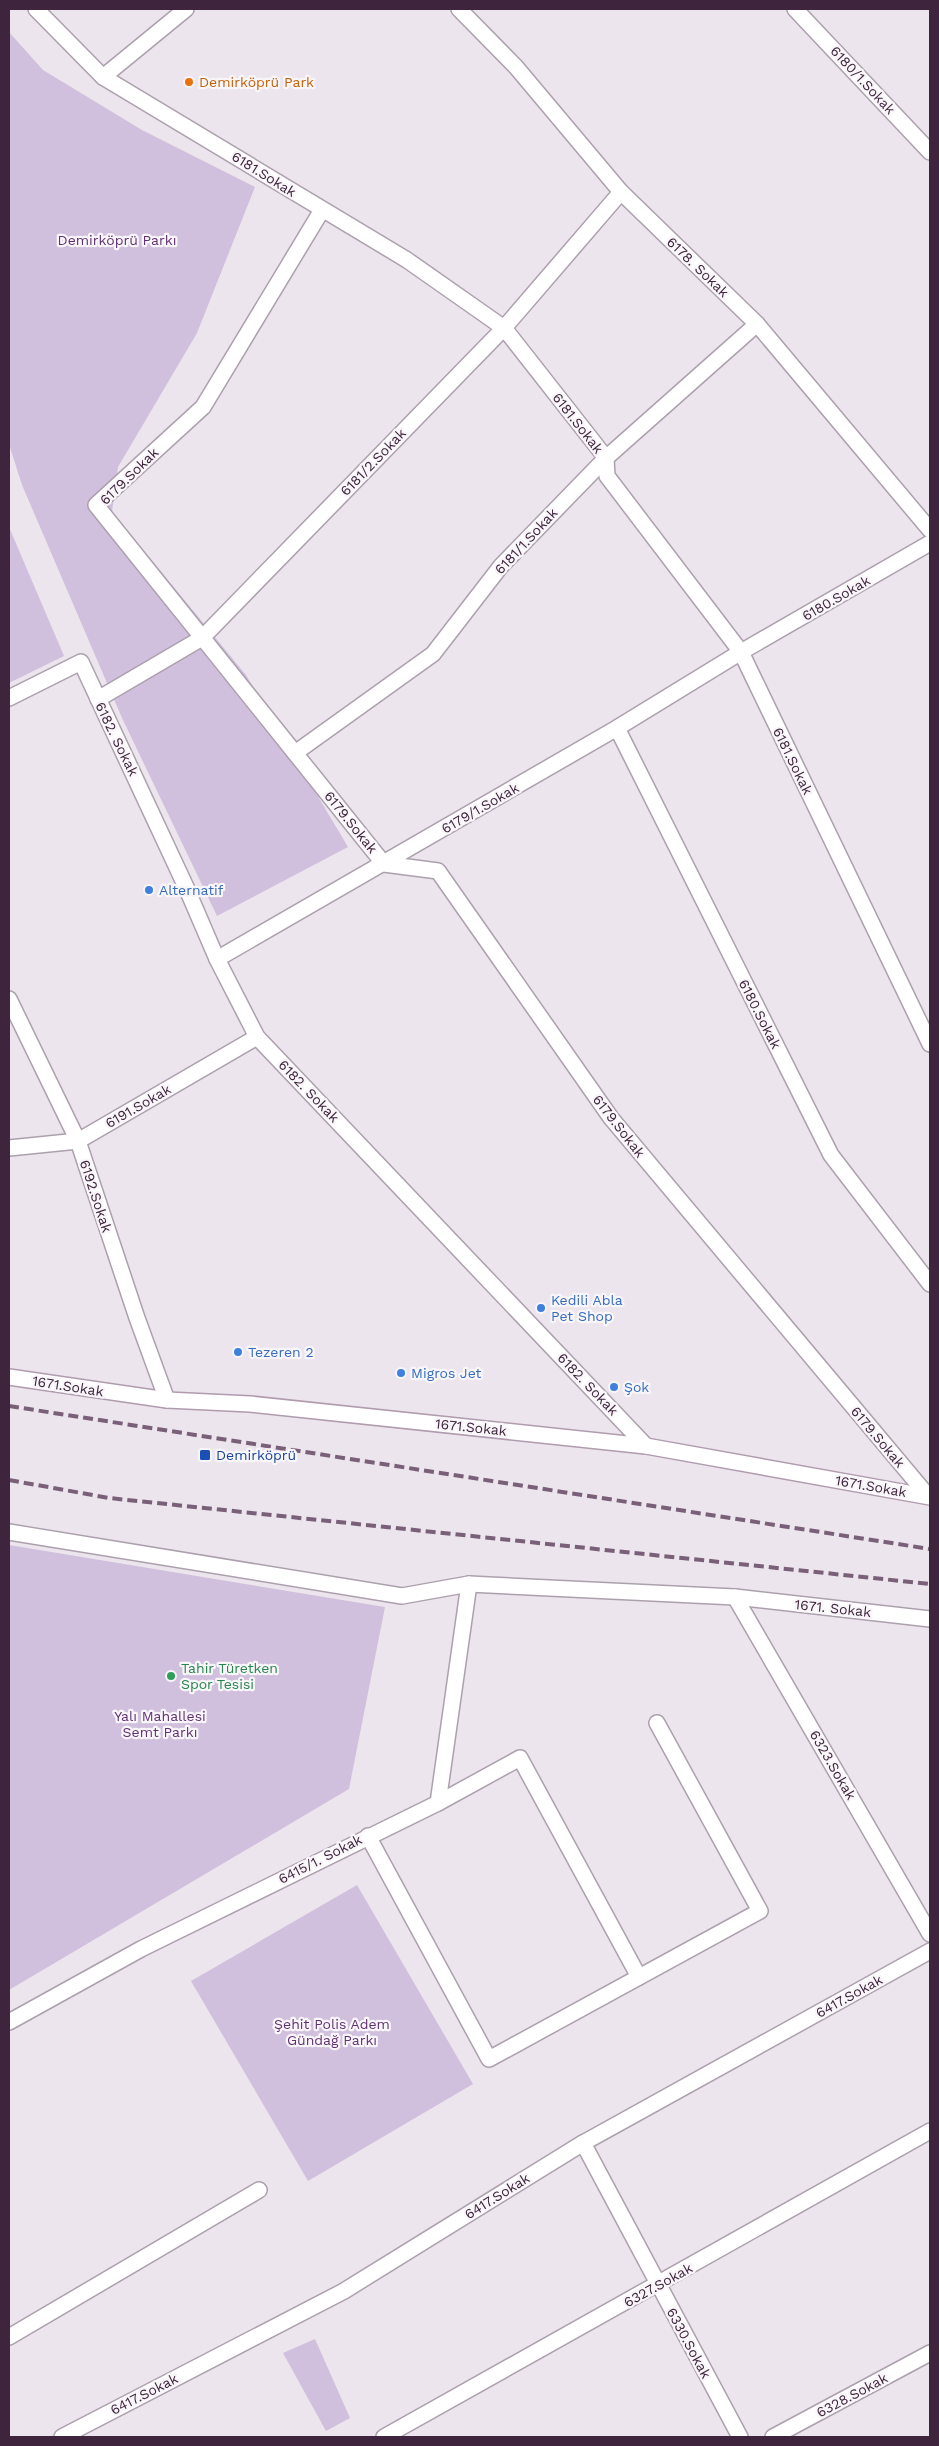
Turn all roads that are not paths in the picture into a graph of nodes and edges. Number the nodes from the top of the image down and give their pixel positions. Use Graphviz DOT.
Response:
graph roads {
  1 [pos="36,9"];
  2 [pos="186,9"];
  3 [pos="459,9"];
  4 [pos="795,9"];
  5 [pos="103,77"];
  6 [pos="930,152"];
  7 [pos="621,192"];
  8 [pos="322,210"];
  9 [pos="757,324"];
  10 [pos="504,328"];
  11 [pos="606,458"];
  12 [pos="930,530"];
  13 [pos="930,543"];
  14 [pos="202,638"];
  15 [pos="741,652"];
  16 [pos="9,698"];
  17 [pos="98,699"];
  18 [pos="617,728"];
  19 [pos="295,753"];
  20 [pos="384,864"];
  21 [pos="217,959"];
  22 [pos="9,999"];
  23 [pos="257,1036"];
  24 [pos="930,1044"];
  25 [pos="78,1141"];
  26 [pos="9,1148"];
  27 [pos="930,1284"];
  28 [pos="9,1377"];
  29 [pos="167,1400"];
  30 [pos="646,1446"];
  31 [pos="929,1496"];
  32 [pos="9,1532"];
  33 [pos="469,1584"];
  34 [pos="736,1597"];
  35 [pos="930,1619"];
  36 [pos="657,1722"];
  37 [pos="438,1803"];
  38 [pos="368,1836"];
  39 [pos="930,1934"];
  40 [pos="930,1951"];
  41 [pos="639,1977"];
  42 [pos="9,2022"];
  43 [pos="930,2131"];
  44 [pos="583,2142"];
  45 [pos="259,2190"];
  46 [pos="658,2286"];
  47 [pos="9,2337"];
  48 [pos="930,2353"];
  49 [pos="62,2437"];
  50 [pos="384,2437"];
  51 [pos="740,2437"];
  52 [pos="775,2437"];
  1 -- 5 [label="street, 6181.Sokak"];
  2 -- 5 [label="street"];
  3 -- 7 [label="street, 6178. Sokak"];
  4 -- 6 [label="street, 6180/1.Sokak"];
  5 -- 8 [label="street, 6181.Sokak"];
  7 -- 9 [label="street, 6178. Sokak"];
  7 -- 10 [label="street, 6181/2.Sokak"];
  8 -- 10 [label="street, 6181.Sokak"];
  8 -- 14 [label="street, 6179.Sokak"];
  9 -- 11 [label="street, 6181/1.Sokak"];
  9 -- 12 [label="street, 6178. Sokak"];
  10 -- 11 [label="street, 6181.Sokak"];
  10 -- 14 [label="street, 6181/2.Sokak"];
  11 -- 15 [label="street, 6181.Sokak"];
  11 -- 19 [label="street, 6181/1.Sokak"];
  13 -- 15 [label="street, 6180.Sokak"];
  14 -- 17 [label="street, 6181/2.Sokak"];
  14 -- 19 [label="street, 6179.Sokak"];
  15 -- 18 [label="street, 6179/1.Sokak"];
  15 -- 24 [label="street, 6181.Sokak"];
  16 -- 17 [label="street, 6182. Sokak"];
  17 -- 21 [label="street, 6182. Sokak"];
  18 -- 20 [label="street, 6179/1.Sokak"];
  18 -- 27 [label="street, 6180.Sokak"];
  19 -- 20 [label="street, 6179.Sokak"];
  20 -- 21 [label="street, 6179/1.Sokak"];
  20 -- 31 [label="street, 6179.Sokak"];
  21 -- 23 [label="street, 6182. Sokak"];
  22 -- 25 [label="street, 6192.Sokak"];
  23 -- 25 [label="street, 6191.Sokak"];
  23 -- 30 [label="street, 6182. Sokak"];
  25 -- 26 [label="street, 6191.Sokak"];
  25 -- 29 [label="street, 6192.Sokak"];
  28 -- 29 [label="street, 1671.Sokak"];
  29 -- 30 [label="street, 1671.Sokak"];
  30 -- 31 [label="street, 1671.Sokak"];
  32 -- 33 [label="street"];
  33 -- 34 [label="street"];
  33 -- 37 [label="street"];
  34 -- 35 [label="street, 1671. Sokak"];
  34 -- 39 [label="street, 6323.Sokak"];
  36 -- 41 [label="street"];
  37 -- 38 [label="street, 6415/1. Sokak"];
  37 -- 41 [label="street, 6415/1. Sokak"];
  38 -- 41 [label="street"];
  38 -- 42 [label="street, 6415/1. Sokak"];
  40 -- 44 [label="street, 6417.Sokak"];
  43 -- 46 [label="street, 6327.Sokak"];
  44 -- 46 [label="street, 6330.Sokak"];
  44 -- 49 [label="street, 6417.Sokak"];
  45 -- 47 [label="street"];
  46 -- 50 [label="street, 6327.Sokak"];
  46 -- 51 [label="street, 6330.Sokak"];
  48 -- 52 [label="street, 6328.Sokak"];
}
